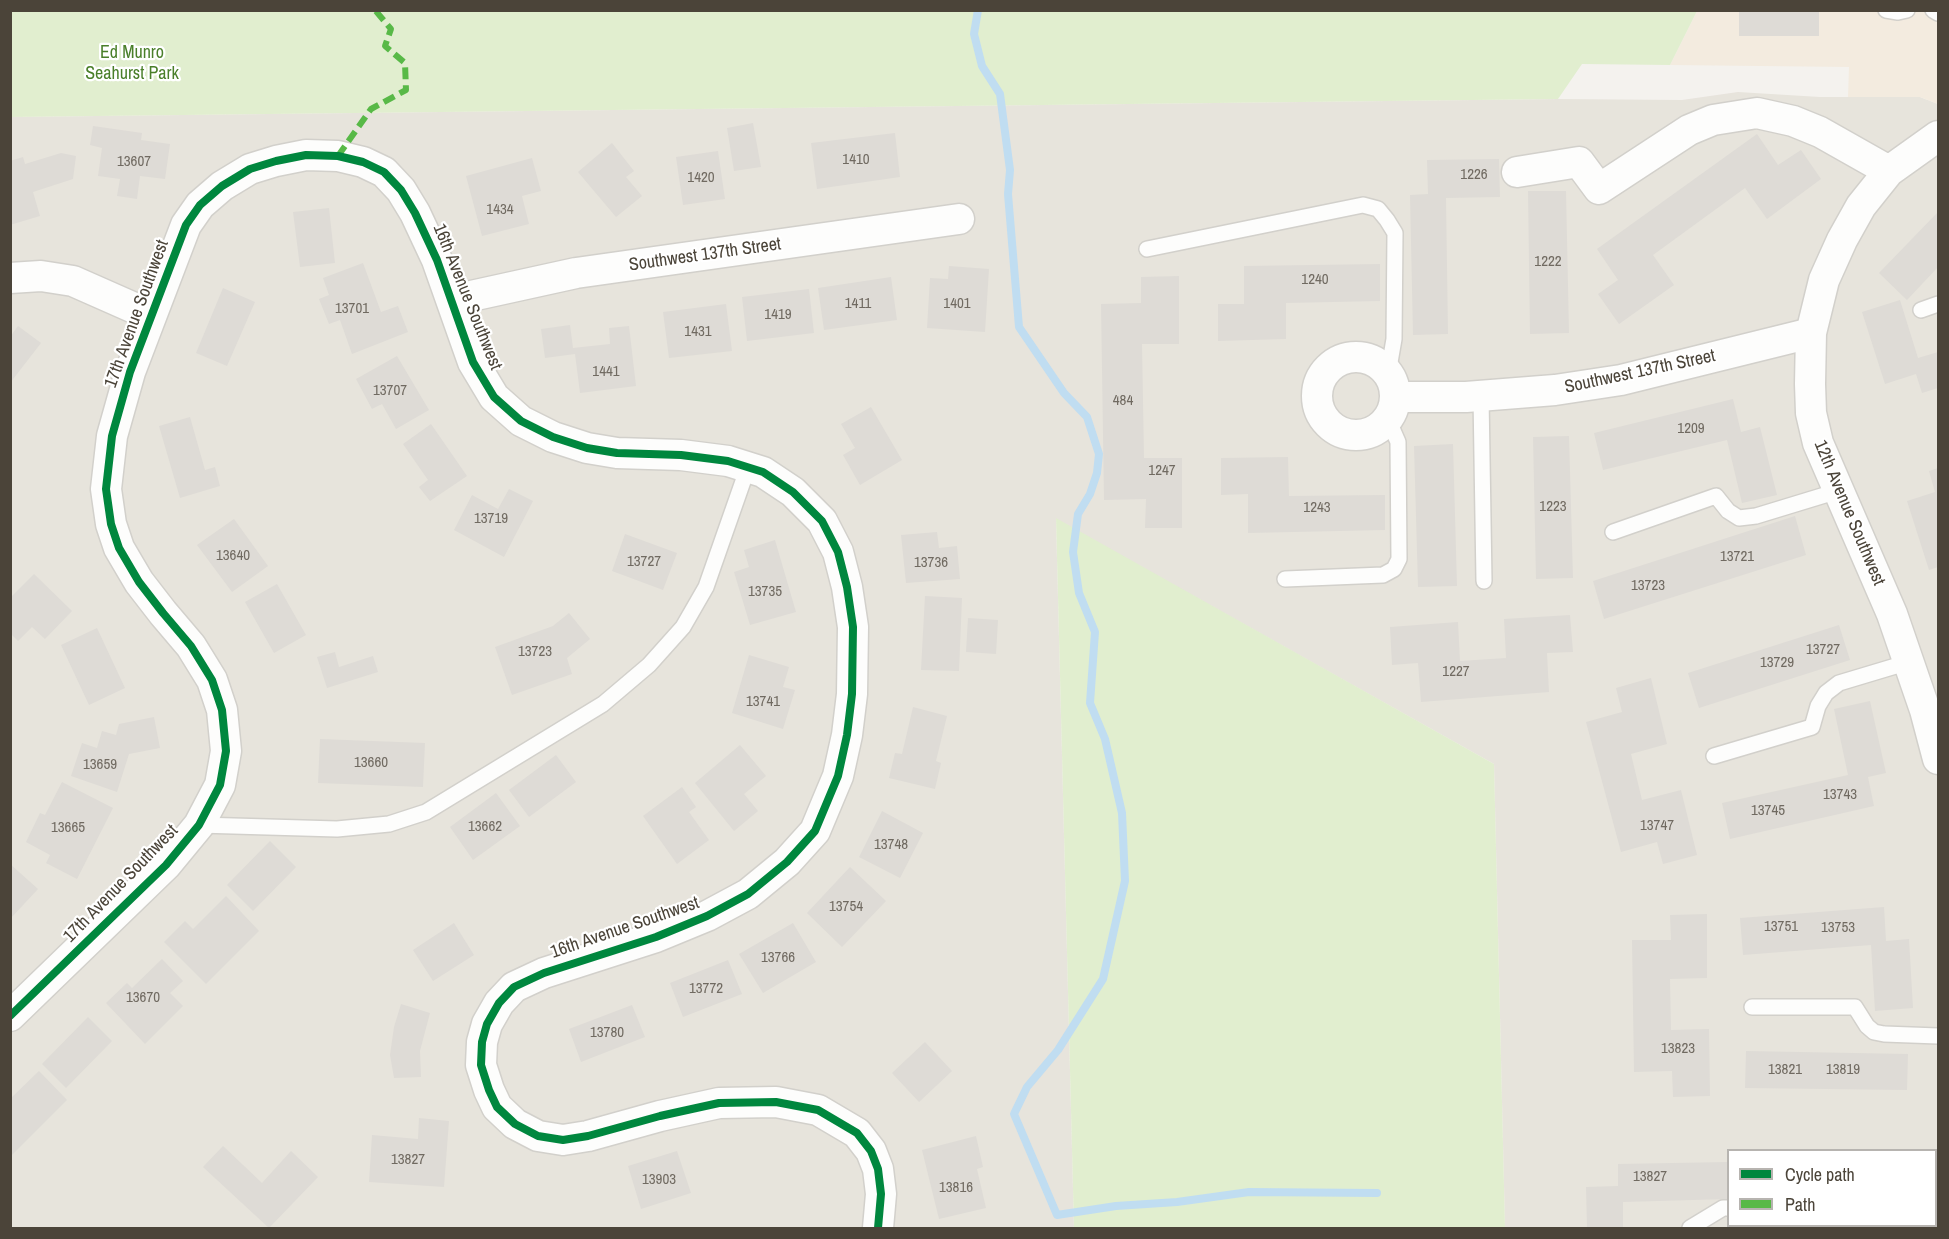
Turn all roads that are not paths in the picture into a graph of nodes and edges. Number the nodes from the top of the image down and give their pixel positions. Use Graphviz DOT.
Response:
graph roads {
  1 [pos="1886,10"];
  2 [pos="1907,10"];
  3 [pos="1934,10"];
  4 [pos="1938,13"];
  5 [pos="1938,136"];
  6 [pos="306,154"];
  7 [pos="1889,171"];
  8 [pos="1517,172"];
  9 [pos="959,219"];
  10 [pos="1147,249"];
  11 [pos="10,278"];
  12 [pos="453,300"];
  13 [pos="1938,304"];
  14 [pos="1922,310"];
  15 [pos="150,315"];
  16 [pos="1811,333"];
  17 [pos="1481,396"];
  18 [pos="1391,397"];
  19 [pos="748,468"];
  20 [pos="1838,491"];
  21 [pos="1613,532"];
  22 [pos="1284,579"];
  23 [pos="1484,581"];
  24 [pos="1909,662"];
  25 [pos="1714,756"];
  26 [pos="1938,759"];
  27 [pos="199,825"];
  28 [pos="1752,1007"];
  29 [pos="10,1016"];
  30 [pos="1938,1036"];
  31 [pos="1727,1208"];
  32 [pos="877,1227"];
  33 [pos="1690,1228"];
  1 -- 2 [label="lane"];
  3 -- 4 [label="lane"];
  5 -- 7 [label="street, 12th Avenue Southwest"];
  6 -- 12 [label="street, 16th Avenue Southwest"];
  6 -- 15 [label="street, 17th Avenue Southwest"];
  7 -- 8 [label="street"];
  7 -- 16 [label="street, 12th Avenue Southwest"];
  9 -- 12 [label="street, Southwest 137th Street"];
  10 -- 18 [label="lane"];
  11 -- 15 [label="street"];
  12 -- 19 [label="street, 16th Avenue Southwest"];
  13 -- 14 [label="lane"];
  15 -- 27 [label="street, 17th Avenue Southwest"];
  16 -- 17 [label="street, Southwest 137th Street"];
  16 -- 20 [label="street, 12th Avenue Southwest"];
  17 -- 18 [label="street, Southwest 137th Street"];
  17 -- 23 [label="lane"];
  18 -- 22 [label="lane"];
  19 -- 27 [label="lane"];
  19 -- 32 [label="street, 16th Avenue Southwest"];
  20 -- 21 [label="lane"];
  20 -- 24 [label="street, 12th Avenue Southwest"];
  24 -- 25 [label="lane"];
  24 -- 26 [label="street, 12th Avenue Southwest"];
  27 -- 29 [label="street, 17th Avenue Southwest"];
  28 -- 30 [label="lane"];
  31 -- 33 [label="lane"];
}
